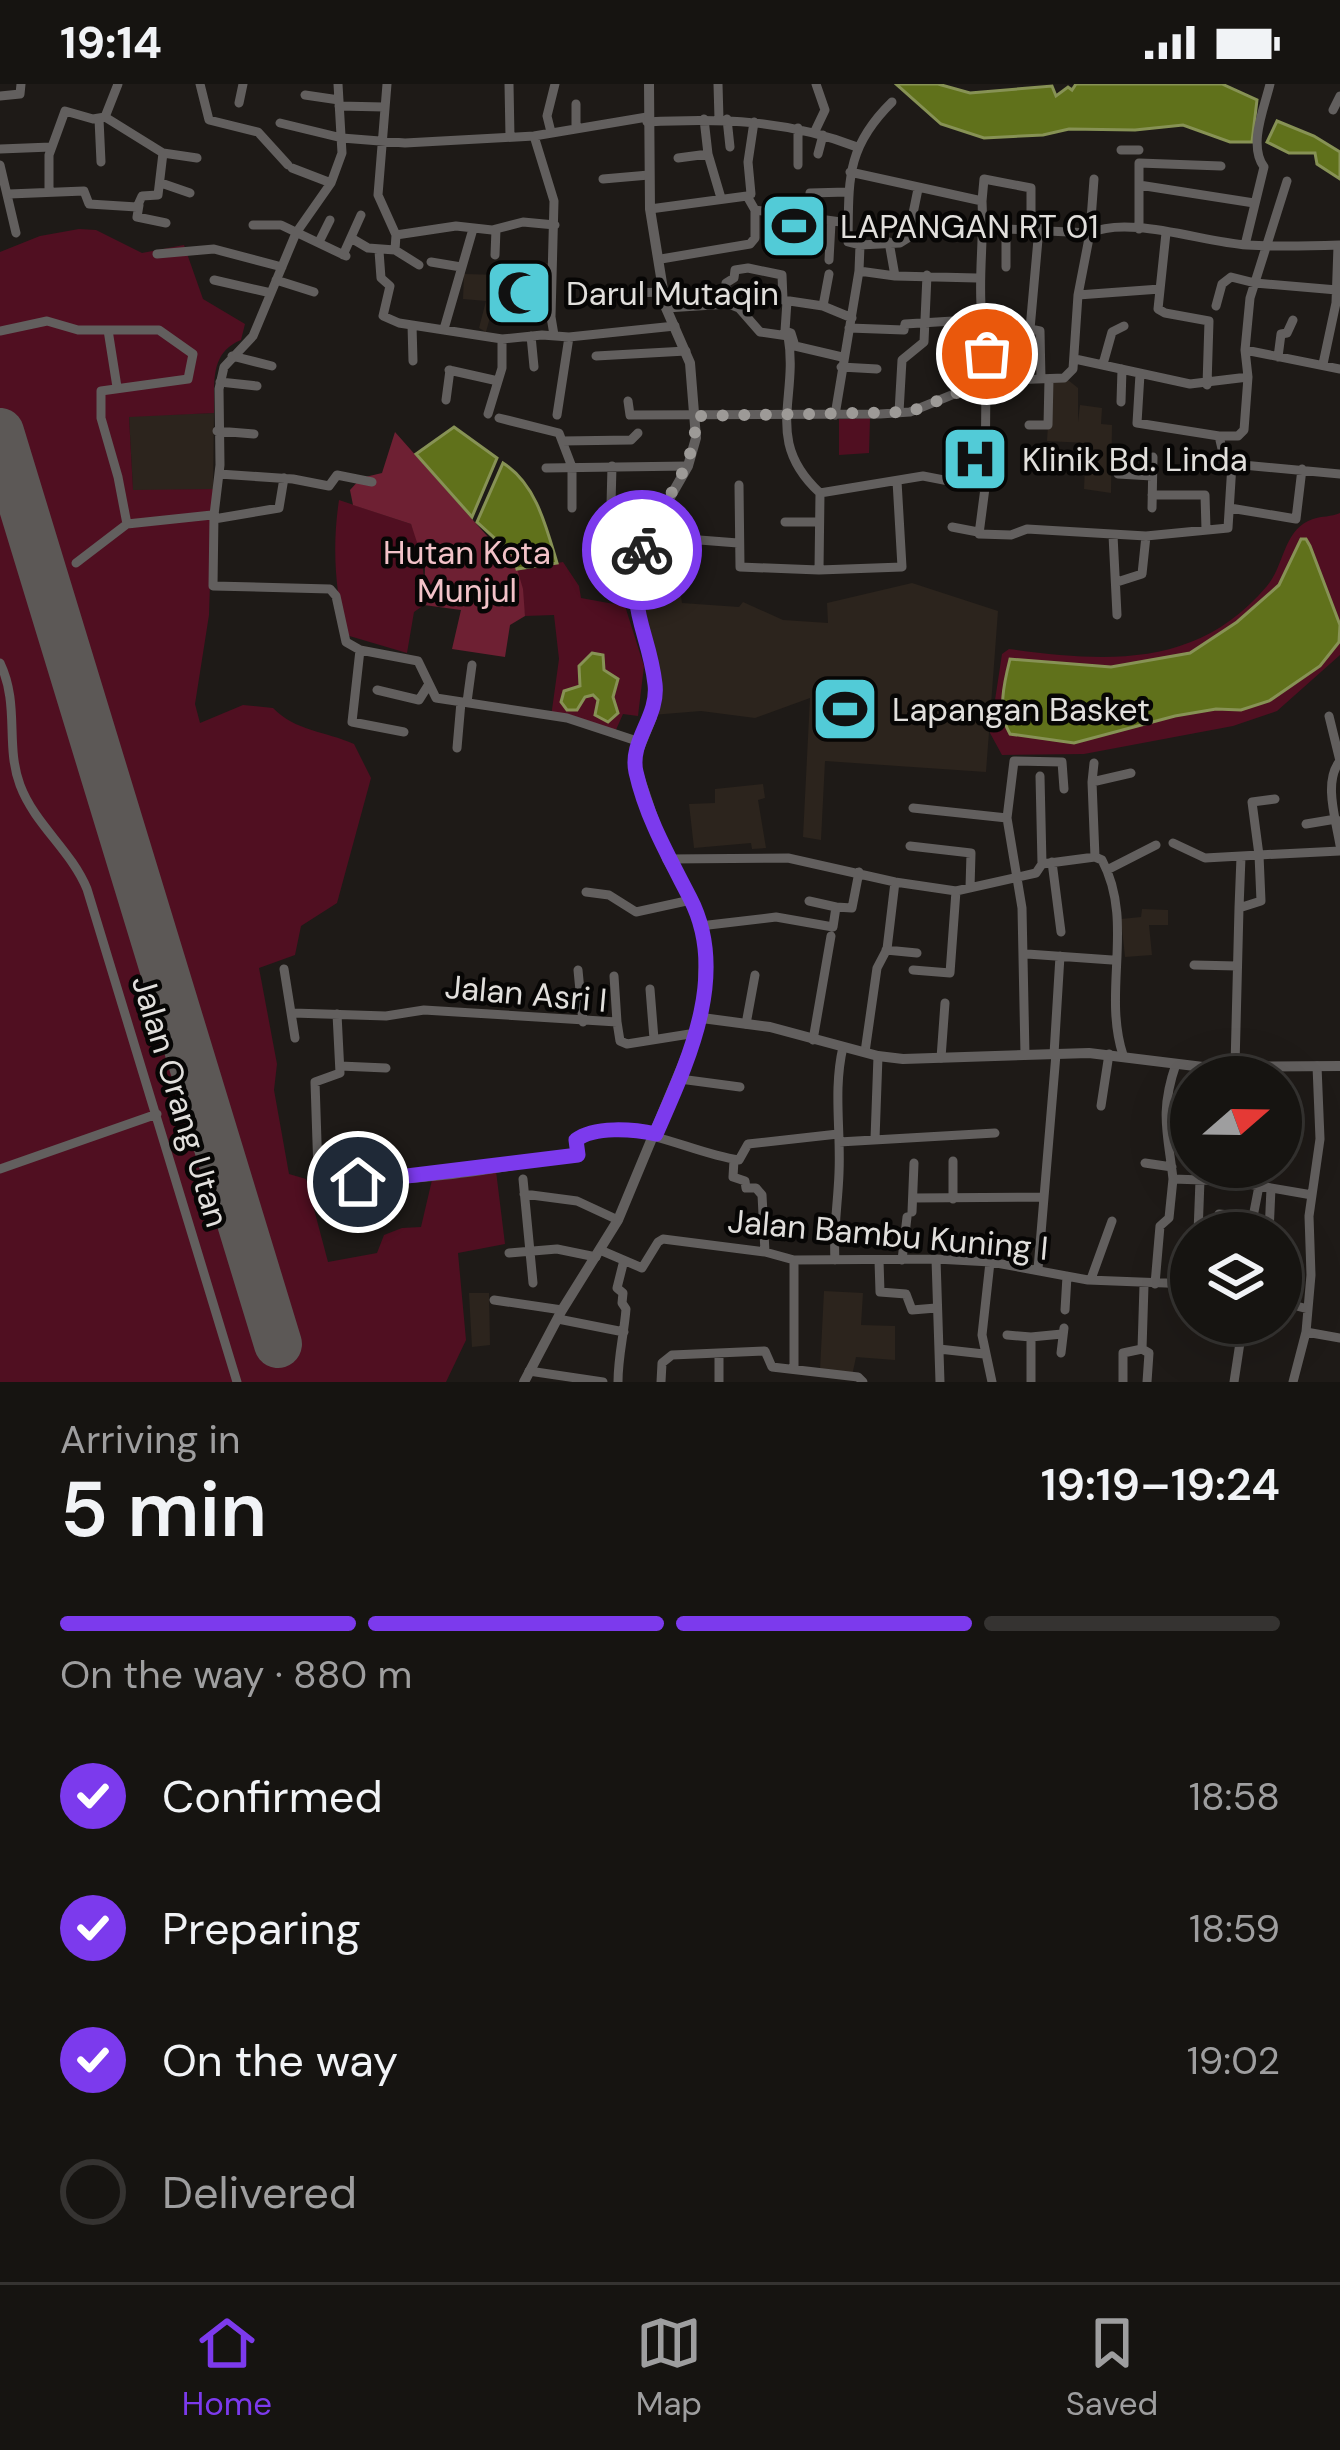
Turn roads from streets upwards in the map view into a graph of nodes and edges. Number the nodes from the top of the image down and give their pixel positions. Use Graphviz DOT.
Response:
graph roads {
  1 [pos="21,84"];
  2 [pos="118,84"];
  3 [pos="200,84"];
  4 [pos="243,84"];
  5 [pos="338,84"];
  6 [pos="387,84"];
  7 [pos="509,84"];
  8 [pos="555,84"];
  9 [pos="649,84"];
  10 [pos="718,84"];
  11 [pos="816,84"];
  12 [pos="1270,84"];
  13 [pos="305,95"];
  14 [pos="0,96"];
  15 [pos="1340,96"];
  16 [pos="892,102"];
  17 [pos="239,103"];
  18 [pos="339,103"];
  19 [pos="576,104"];
  20 [pos="384,107"];
  21 [pos="1334,110"];
  22 [pos="102,118"];
  23 [pos="647,119"];
  24 [pos="704,119"];
  25 [pos="723,119"];
  26 [pos="754,122"];
  27 [pos="280,123"];
  28 [pos="576,128"];
  29 [pos="798,128"];
  30 [pos="551,132"];
  31 [pos="819,133"];
  32 [pos="535,136"];
  33 [pos="510,137"];
  34 [pos="342,138"];
  35 [pos="384,142"];
  36 [pos="730,147"];
  37 [pos="857,147"];
  38 [pos="0,148"];
  39 [pos="1121,150"];
  40 [pos="50,151"];
  41 [pos="1139,152"];
  42 [pos="163,153"];
  43 [pos="708,154"];
  44 [pos="818,154"];
  45 [pos="196,158"];
  46 [pos="678,158"];
  47 [pos="101,162"];
  48 [pos="0,165"];
  49 [pos="798,165"];
  50 [pos="1221,166"];
  51 [pos="850,172"];
  52 [pos="649,175"];
  53 [pos="603,179"];
  54 [pos="1094,179"];
  55 [pos="1287,181"];
  56 [pos="161,183"];
  57 [pos="331,183"];
  58 [pos="1139,185"];
  59 [pos="918,189"];
  60 [pos="49,190"];
  61 [pos="847,192"];
  62 [pos="190,193"];
  63 [pos="747,196"];
  64 [pos="721,198"];
  65 [pos="982,201"];
  66 [pos="6,202"];
  67 [pos="1255,203"];
  68 [pos="139,206"];
  69 [pos="650,209"];
  70 [pos="754,210"];
  71 [pos="361,215"];
  72 [pos="809,219"];
  73 [pos="330,220"];
  74 [pos="166,223"];
  75 [pos="831,223"];
  76 [pos="848,223"];
  77 [pos="253,225"];
  78 [pos="555,225"];
  79 [pos="984,228"];
  80 [pos="1006,228"];
  81 [pos="1035,228"];
  82 [pos="473,229"];
  83 [pos="496,229"];
  84 [pos="1139,229"];
  85 [pos="16,233"];
  86 [pos="296,233"];
  87 [pos="1090,233"];
  88 [pos="1166,233"];
  89 [pos="396,235"];
  90 [pos="351,238"];
  91 [pos="320,242"];
  92 [pos="889,242"];
  93 [pos="747,244"];
  94 [pos="860,244"];
  95 [pos="1245,245"];
  96 [pos="1266,245"];
  97 [pos="1339,246"];
  98 [pos="379,250"];
  99 [pos="395,250"];
  100 [pos="157,254"];
  101 [pos="466,256"];
  102 [pos="661,259"];
  103 [pos="829,260"];
  104 [pos="461,267"];
  105 [pos="1006,267"];
  106 [pos="282,268"];
  107 [pos="749,269"];
  108 [pos="859,271"];
  109 [pos="829,274"];
  110 [pos="928,274"];
  111 [pos="896,277"];
  112 [pos="977,278"];
  113 [pos="214,280"];
  114 [pos="277,280"];
  115 [pos="1255,283"];
  116 [pos="1160,289"];
  117 [pos="1337,290"];
  118 [pos="314,292"];
  119 [pos="664,292"];
  120 [pos="271,293"];
  121 [pos="598,294"];
  122 [pos="1078,296"];
  123 [pos="788,301"];
  124 [pos="1338,303"];
  125 [pos="729,304"];
  126 [pos="823,306"];
  127 [pos="1216,306"];
  128 [pos="667,308"];
  129 [pos="1293,320"];
  130 [pos="851,323"];
  131 [pos="927,323"];
  132 [pos="967,324"];
  133 [pos="412,326"];
  134 [pos="675,326"];
  135 [pos="1124,326"];
  136 [pos="444,328"];
  137 [pos="108,330"];
  138 [pos="0,331"];
  139 [pos="554,335"];
  140 [pos="531,336"];
  141 [pos="569,337"];
  142 [pos="502,339"];
  143 [pos="1245,350"];
  144 [pos="686,351"];
  145 [pos="194,354"];
  146 [pos="990,355"];
  147 [pos="232,356"];
  148 [pos="596,356"];
  149 [pos="1278,357"];
  150 [pos="206,358"];
  151 [pos="1075,359"];
  152 [pos="413,362"];
  153 [pos="842,362"];
  154 [pos="1103,364"];
  155 [pos="1323,364"];
  156 [pos="272,366"];
  157 [pos="534,367"];
  158 [pos="877,368"];
  159 [pos="1122,369"];
  160 [pos="1340,369"];
  161 [pos="1140,374"];
  162 [pos="1247,377"];
  163 [pos="1045,379"];
  164 [pos="498,381"];
  165 [pos="986,381"];
  166 [pos="220,382"];
  167 [pos="1207,385"];
  168 [pos="257,386"];
  169 [pos="117,387"];
  170 [pos="446,400"];
  171 [pos="628,401"];
  172 [pos="1121,402"];
  173 [pos="899,412"];
  174 [pos="557,415"];
  175 [pos="785,415"];
  176 [pos="836,415"];
  177 [pos="696,416"];
  178 [pos="1029,424"];
  179 [pos="218,431"];
  180 [pos="638,433"];
  181 [pos="254,434"];
  182 [pos="1219,436"];
  183 [pos="562,441"];
  184 [pos="1153,457"];
  185 [pos="1232,464"];
  186 [pos="612,466"];
  187 [pos="688,466"];
  188 [pos="572,467"];
  189 [pos="546,468"];
  190 [pos="1302,469"];
  191 [pos="1340,473"];
  192 [pos="219,474"];
  193 [pos="1118,474"];
  194 [pos="1152,476"];
  195 [pos="284,478"];
  196 [pos="897,481"];
  197 [pos="371,482"];
  198 [pos="739,484"];
  199 [pos="986,488"];
  200 [pos="820,494"];
  201 [pos="1152,495"];
  202 [pos="610,505"];
  203 [pos="572,508"];
  204 [pos="1152,508"];
  205 [pos="1230,508"];
  206 [pos="213,517"];
  207 [pos="785,522"];
  208 [pos="819,522"];
  209 [pos="127,524"];
  210 [pos="952,527"];
  211 [pos="1206,529"];
  212 [pos="978,532"];
  213 [pos="1113,535"];
  214 [pos="648,536"];
  215 [pos="1146,536"];
  216 [pos="738,543"];
  217 [pos="76,563"];
  218 [pos="638,565"];
  219 [pos="609,567"];
  220 [pos="820,571"];
  221 [pos="1117,582"];
  222 [pos="1117,615"];
  223 [pos="360,650"];
  224 [pos="0,663"];
  225 [pos="472,665"];
  226 [pos="430,684"];
  227 [pos="376,691"];
  228 [pos="464,702"];
  229 [pos="1329,716"];
  230 [pos="404,732"];
  231 [pos="640,742"];
  232 [pos="457,748"];
  233 [pos="1340,761"];
  234 [pos="1094,764"];
  235 [pos="1131,773"];
  236 [pos="1040,776"];
  237 [pos="1092,782"];
  238 [pos="1064,789"];
  239 [pos="1275,799"];
  240 [pos="913,808"];
  241 [pos="1007,818"];
  242 [pos="1336,819"];
  243 [pos="1306,824"];
  244 [pos="1173,843"];
  245 [pos="1156,845"];
  246 [pos="910,846"];
  247 [pos="1340,848"];
  248 [pos="1259,855"];
  249 [pos="1095,857"];
  250 [pos="1241,857"];
  251 [pos="667,859"];
  252 [pos="1047,863"];
  253 [pos="1107,870"];
  254 [pos="859,872"];
  255 [pos="1017,879"];
  256 [pos="895,882"];
  257 [pos="970,888"];
  258 [pos="956,891"];
  259 [pos="586,892"];
  260 [pos="691,900"];
  261 [pos="808,901"];
  262 [pos="836,907"];
  263 [pos="1239,908"];
  264 [pos="700,926"];
  265 [pos="832,931"];
  266 [pos="1061,932"];
  267 [pos="886,950"];
  268 [pos="917,953"];
  269 [pos="1027,954"];
  270 [pos="1060,956"];
  271 [pos="1112,960"];
  272 [pos="1195,965"];
  273 [pos="1237,966"];
  274 [pos="284,969"];
  275 [pos="578,970"];
  276 [pos="914,970"];
  277 [pos="754,975"];
  278 [pos="614,976"];
  279 [pos="650,989"];
  280 [pos="945,1003"];
  281 [pos="292,1013"];
  282 [pos="337,1014"];
  283 [pos="702,1018"];
  284 [pos="583,1022"];
  285 [pos="616,1022"];
  286 [pos="746,1024"];
  287 [pos="696,1033"];
  288 [pos="295,1038"];
  289 [pos="654,1039"];
  290 [pos="813,1040"];
  291 [pos="843,1047"];
  292 [pos="865,1052"];
  293 [pos="1055,1054"];
  294 [pos="1108,1054"];
  295 [pos="1025,1055"];
  296 [pos="1124,1055"];
  297 [pos="878,1056"];
  298 [pos="1242,1056"];
  299 [pos="941,1058"];
  300 [pos="1170,1063"];
  301 [pos="340,1066"];
  302 [pos="1317,1066"];
  303 [pos="1340,1066"];
  304 [pos="1302,1067"];
  305 [pos="386,1068"];
  306 [pos="680,1079"];
  307 [pos="740,1087"];
  308 [pos="1170,1091"];
  309 [pos="1101,1106"];
  310 [pos="157,1114"];
  311 [pos="995,1133"];
  312 [pos="656,1134"];
  313 [pos="838,1138"];
  314 [pos="875,1139"];
  315 [pos="346,1143"];
  316 [pos="1170,1152"];
  317 [pos="734,1160"];
  318 [pos="952,1161"];
  319 [pos="914,1163"];
  320 [pos="1144,1163"];
  321 [pos="0,1169"];
  322 [pos="1170,1172"];
  323 [pos="523,1179"];
  324 [pos="356,1182"];
  325 [pos="1171,1188"];
  326 [pos="1271,1188"];
  327 [pos="524,1195"];
  328 [pos="1312,1195"];
  329 [pos="1044,1197"];
  330 [pos="913,1198"];
  331 [pos="953,1198"];
  332 [pos="1270,1212"];
  333 [pos="618,1220"];
  334 [pos="1112,1221"];
  335 [pos="968,1238"];
  336 [pos="530,1249"];
  337 [pos="509,1252"];
  338 [pos="765,1252"];
  339 [pos="598,1253"];
  340 [pos="936,1259"];
  341 [pos="624,1260"];
  342 [pos="794,1260"];
  343 [pos="835,1260"];
  344 [pos="902,1260"];
  345 [pos="879,1261"];
  346 [pos="989,1262"];
  347 [pos="1038,1269"];
  348 [pos="1067,1276"];
  349 [pos="1091,1279"];
  350 [pos="533,1283"];
  351 [pos="1150,1285"];
  352 [pos="1170,1285"];
  353 [pos="494,1300"];
  354 [pos="936,1308"];
  355 [pos="1302,1308"];
  356 [pos="1308,1309"];
  357 [pos="1065,1310"];
  358 [pos="560,1315"];
  359 [pos="624,1332"];
  360 [pos="1306,1332"];
  361 [pos="1007,1335"];
  362 [pos="1031,1336"];
  363 [pos="1340,1339"];
  364 [pos="1240,1344"];
  365 [pos="939,1349"];
  366 [pos="1142,1349"];
  367 [pos="1061,1353"];
  368 [pos="719,1354"];
  369 [pos="984,1354"];
  370 [pos="770,1362"];
  371 [pos="1016,1365"];
  372 [pos="1031,1365"];
  373 [pos="794,1368"];
  374 [pos="527,1377"];
  375 [pos="825,1377"];
  376 [pos="237,1382"];
  377 [pos="603,1382"];
  378 [pos="618,1382"];
  379 [pos="661,1382"];
  380 [pos="719,1382"];
  381 [pos="766,1382"];
  382 [pos="863,1382"];
  383 [pos="940,1382"];
  384 [pos="992,1382"];
  385 [pos="1031,1382"];
  386 [pos="1123,1382"];
  387 [pos="1147,1382"];
  388 [pos="1234,1382"];
  389 [pos="1293,1382"];
  1 -- 14 [label="street"];
  2 -- 22 [label="street"];
  3 -- 57 [label="street"];
  4 -- 17 [label="street"];
  5 -- 18 [label="street"];
  6 -- 20 [label="street"];
  7 -- 33 [label="street"];
  8 -- 30 [label="street"];
  9 -- 23 [label="street"];
  10 -- 25 [label="street"];
  11 -- 31 [label="street"];
  12 -- 67 [label="street"];
  13 -- 18 [label="street"];
  15 -- 21 [label="street"];
  16 -- 37 [label="street"];
  18 -- 20 [label="street"];
  18 -- 34 [label="street"];
  19 -- 28 [label="street"];
  20 -- 35 [label="street"];
  22 -- 40 [label="street"];
  22 -- 42 [label="street"];
  22 -- 47 [label="street"];
  23 -- 24 [label="street"];
  23 -- 28 [label="street"];
  23 -- 52 [label="street"];
  24 -- 25 [label="street"];
  24 -- 43 [label="street"];
  25 -- 26 [label="street"];
  25 -- 36 [label="street"];
  26 -- 29 [label="street"];
  26 -- 63 [label="street"];
  27 -- 34 [label="street"];
  28 -- 30 [label="street"];
  29 -- 31 [label="street"];
  29 -- 49 [label="street"];
  30 -- 32 [label="street"];
  31 -- 37 [label="street"];
  31 -- 44 [label="street"];
  32 -- 33 [label="street"];
  32 -- 78 [label="street"];
  33 -- 35 [label="street"];
  34 -- 35 [label="street"];
  34 -- 57 [label="street"];
  35 -- 89 [label="street"];
  37 -- 51 [label="street"];
  38 -- 40 [label="street"];
  39 -- 41 [label="street"];
  40 -- 60 [label="street"];
  41 -- 50 [label="street"];
  41 -- 58 [label="street"];
  42 -- 45 [label="street"];
  42 -- 56 [label="street"];
  43 -- 46 [label="street"];
  43 -- 64 [label="street"];
  48 -- 66 [label="street"];
  51 -- 59 [label="street"];
  51 -- 61 [label="street"];
  52 -- 53 [label="street"];
  52 -- 69 [label="street"];
  54 -- 87 [label="street"];
  55 -- 96 [label="street"];
  56 -- 62 [label="street"];
  56 -- 68 [label="street"];
  57 -- 86 [label="street"];
  58 -- 67 [label="street"];
  58 -- 84 [label="street"];
  59 -- 65 [label="street"];
  59 -- 92 [label="street"];
  60 -- 66 [label="street"];
  60 -- 68 [label="street"];
  61 -- 72 [label="street"];
  61 -- 76 [label="street"];
  63 -- 64 [label="street"];
  63 -- 70 [label="street"];
  64 -- 69 [label="street"];
  65 -- 79 [label="street"];
  65 -- 81 [label="street"];
  66 -- 85 [label="street"];
  67 -- 95 [label="street"];
  68 -- 74 [label="street"];
  69 -- 102 [label="street"];
  70 -- 72 [label="street"];
  70 -- 93 [label="street"];
  71 -- 90 [label="street"];
  72 -- 75 [label="street"];
  73 -- 91 [label="street"];
  75 -- 76 [label="street"];
  75 -- 103 [label="street"];
  76 -- 94 [label="street"];
  77 -- 86 [label="street"];
  78 -- 83 [label="street"];
  78 -- 139 [label="street"];
  79 -- 80 [label="street"];
  79 -- 112 [label="street"];
  80 -- 81 [label="street"];
  80 -- 105 [label="street"];
  81 -- 87 [label="street"];
  81 -- 163 [label="street"];
  82 -- 83 [label="street"];
  82 -- 89 [label="street"];
  82 -- 101 [label="street"];
  83 -- 101 [label="street"];
  84 -- 87 [label="street"];
  84 -- 88 [label="street"];
  86 -- 91 [label="street"];
  86 -- 106 [label="street"];
  87 -- 122 [label="street"];
  88 -- 95 [label="street"];
  88 -- 116 [label="street"];
  89 -- 99 [label="street"];
  90 -- 91 [label="street"];
  90 -- 98 [label="street"];
  92 -- 94 [label="street"];
  92 -- 111 [label="street"];
  93 -- 102 [label="street"];
  93 -- 107 [label="street"];
  94 -- 108 [label="street"];
  95 -- 96 [label="street"];
  96 -- 97 [label="street"];
  96 -- 115 [label="street"];
  97 -- 117 [label="street"];
  98 -- 99 [label="street"];
  98 -- 133 [label="street"];
  99 -- 104 [label="street"];
  100 -- 106 [label="street"];
  101 -- 104 [label="street"];
  102 -- 119 [label="street"];
  104 -- 136 [label="street"];
  106 -- 114 [label="street"];
  107 -- 123 [label="street"];
  107 -- 125 [label="street"];
  108 -- 111 [label="street"];
  108 -- 130 [label="street"];
  109 -- 126 [label="street"];
  110 -- 111 [label="street"];
  110 -- 112 [label="street"];
  110 -- 131 [label="street"];
  112 -- 132 [label="street"];
  113 -- 120 [label="street"];
  114 -- 118 [label="street"];
  114 -- 120 [label="street"];
  115 -- 117 [label="street"];
  115 -- 127 [label="street"];
  115 -- 143 [label="street"];
  116 -- 122 [label="street"];
  116 -- 167 [label="street"];
  117 -- 124 [label="street"];
  119 -- 121 [label="street"];
  119 -- 128 [label="street"];
  120 -- 147 [label="street"];
  122 -- 151 [label="street"];
  123 -- 126 [label="street"];
  123 -- 153 [label="street"];
  124 -- 155 [label="street"];
  125 -- 128 [label="street"];
  125 -- 175 [label="street"];
  126 -- 130 [label="street"];
  128 -- 134 [label="street"];
  129 -- 149 [label="street"];
  130 -- 131 [label="street"];
  130 -- 153 [label="street"];
  131 -- 132 [label="street"];
  131 -- 173 [label="street"];
  132 -- 146 [label="street"];
  132 -- 146 [label="street"];
  133 -- 136 [label="street"];
  133 -- 152 [label="street"];
  134 -- 141 [label="street"];
  134 -- 144 [label="street"];
  135 -- 154 [label="street"];
  136 -- 142 [label="street"];
  137 -- 138 [label="street"];
  137 -- 145 [label="street"];
  137 -- 169 [label="street"];
  139 -- 140 [label="street"];
  139 -- 141 [label="street"];
  140 -- 142 [label="street"];
  140 -- 157 [label="street"];
  141 -- 174 [label="street"];
  142 -- 164 [label="street"];
  143 -- 149 [label="street"];
  143 -- 162 [label="street"];
  144 -- 148 [label="street"];
  144 -- 177 [label="street"];
  145 -- 150 [label="street"];
  145 -- 169 [label="street"];
  146 -- 165 [label="street"];
  147 -- 156 [label="street"];
  147 -- 166 [label="street"];
  149 -- 155 [label="street"];
  151 -- 154 [label="street"];
  151 -- 163 [label="street"];
  153 -- 158 [label="street"];
  153 -- 176 [label="street"];
  154 -- 159 [label="street"];
  155 -- 160 [label="street"];
  159 -- 161 [label="street"];
  159 -- 172 [label="street"];
  161 -- 167 [label="street"];
  161 -- 182 [label="street"];
  162 -- 167 [label="street"];
  162 -- 182 [label="street"];
  163 -- 165 [label="street"];
  163 -- 178 [label="street"];
  164 -- 170 [label="street"];
  164 -- 183 [label="street"];
  165 -- 173 [label="street"];
  165 -- 199 [label="street"];
  166 -- 168 [label="street"];
  166 -- 179 [label="street"];
  169 -- 209 [label="street"];
  171 -- 177 [label="street"];
  173 -- 176 [label="street"];
  175 -- 176 [label="street"];
  175 -- 177 [label="street"];
  175 -- 200 [label="street"];
  177 -- 187 [label="street"];
  179 -- 181 [label="street"];
  179 -- 192 [label="street"];
  180 -- 183 [label="street"];
  182 -- 185 [label="street"];
  183 -- 188 [label="street"];
  184 -- 194 [label="street"];
  185 -- 190 [label="street"];
  185 -- 205 [label="street"];
  186 -- 187 [label="street"];
  186 -- 188 [label="street"];
  186 -- 202 [label="street"];
  187 -- 214 [label="street"];
  188 -- 189 [label="street"];
  188 -- 203 [label="street"];
  190 -- 191 [label="street"];
  190 -- 205 [label="street"];
  192 -- 195 [label="street"];
  192 -- 206 [label="street"];
  193 -- 194 [label="street"];
  194 -- 201 [label="street"];
  195 -- 197 [label="street"];
  195 -- 206 [label="street"];
  196 -- 199 [label="street"];
  196 -- 200 [label="street"];
  196 -- 220 [label="street"];
  198 -- 216 [label="street"];
  199 -- 212 [label="street"];
  200 -- 208 [label="street"];
  201 -- 204 [label="street"];
  201 -- 211 [label="street"];
  205 -- 211 [label="street"];
  206 -- 209 [label="street"];
  206 -- 223 [label="street"];
  207 -- 208 [label="street"];
  208 -- 220 [label="street"];
  209 -- 217 [label="street"];
  210 -- 212 [label="street"];
  211 -- 215 [label="street"];
  212 -- 213 [label="street"];
  213 -- 215 [label="street"];
  213 -- 221 [label="street"];
  214 -- 216 [label="street"];
  214 -- 218 [label="street"];
  215 -- 221 [label="street"];
  216 -- 220 [label="street"];
  218 -- 219 [label="street"];
  218 -- 231 [label="street"];
  221 -- 222 [label="street"];
  223 -- 226 [label="street"];
  223 -- 230 [label="street"];
  224 -- 310 [label="street, Jalan Orang Utan"];
  225 -- 228 [label="street"];
  226 -- 227 [label="street"];
  226 -- 228 [label="street"];
  228 -- 231 [label="street"];
  228 -- 232 [label="street"];
  229 -- 233 [label="street"];
  231 -- 251 [label="street"];
  233 -- 242 [label="street"];
  234 -- 237 [label="street"];
  235 -- 237 [label="street"];
  236 -- 252 [label="street"];
  237 -- 249 [label="street"];
  238 -- 241 [label="street"];
  239 -- 248 [label="street"];
  240 -- 241 [label="street"];
  241 -- 255 [label="street"];
  242 -- 243 [label="street"];
  242 -- 247 [label="street"];
  244 -- 250 [label="street"];
  245 -- 253 [label="street"];
  246 -- 257 [label="street"];
  247 -- 248 [label="street"];
  248 -- 250 [label="street"];
  248 -- 263 [label="street"];
  249 -- 252 [label="street"];
  249 -- 253 [label="street"];
  250 -- 263 [label="street"];
  251 -- 254 [label="street"];
  251 -- 260 [label="street"];
  252 -- 255 [label="street"];
  252 -- 266 [label="street"];
  253 -- 296 [label="street"];
  254 -- 256 [label="street"];
  254 -- 262 [label="street"];
  255 -- 257 [label="street"];
  255 -- 295 [label="street"];
  256 -- 258 [label="street"];
  256 -- 267 [label="street"];
  257 -- 258 [label="street"];
  258 -- 276 [label="street"];
  259 -- 260 [label="street"];
  260 -- 264 [label="street"];
  261 -- 262 [label="street"];
  262 -- 265 [label="street"];
  263 -- 273 [label="street"];
  264 -- 265 [label="street"];
  264 -- 283 [label="street"];
  265 -- 290 [label="street"];
  267 -- 268 [label="street"];
  267 -- 292 [label="street"];
  269 -- 270 [label="street"];
  270 -- 271 [label="street"];
  270 -- 293 [label="street"];
  272 -- 273 [label="street"];
  273 -- 298 [label="street"];
  274 -- 281 [label="street"];
  275 -- 284 [label="street"];
  277 -- 286 [label="street"];
  278 -- 285 [label="street"];
  279 -- 289 [label="street"];
  280 -- 299 [label="street"];
  281 -- 282 [label="street, Jalan Asri I"];
  281 -- 288 [label="street"];
  282 -- 284 [label="street, Jalan Asri I"];
  282 -- 301 [label="street"];
  283 -- 286 [label="street"];
  283 -- 287 [label="street"];
  284 -- 285 [label="street, Jalan Asri I"];
  285 -- 289 [label="street, Jalan Asri I"];
  286 -- 290 [label="street"];
  287 -- 289 [label="street"];
  287 -- 306 [label="street"];
  290 -- 291 [label="street"];
  291 -- 292 [label="street"];
  291 -- 313 [label="street"];
  292 -- 297 [label="street"];
  293 -- 294 [label="street"];
  293 -- 295 [label="street"];
  293 -- 329 [label="street"];
  294 -- 296 [label="street"];
  294 -- 309 [label="street"];
  295 -- 299 [label="street"];
  296 -- 300 [label="street"];
  297 -- 299 [label="street"];
  297 -- 314 [label="street"];
  301 -- 305 [label="street"];
  301 -- 324 [label="street"];
  302 -- 303 [label="street"];
  302 -- 304 [label="street"];
  302 -- 328 [label="street"];
  306 -- 307 [label="street"];
  306 -- 312 [label="street"];
  308 -- 316 [label="street"];
  310 -- 321 [label="street"];
  310 -- 376 [label="street, Jalan Orang Utan"];
  311 -- 314 [label="street"];
  312 -- 317 [label="street"];
  312 -- 324 [label="street"];
  312 -- 333 [label="street"];
  313 -- 314 [label="street"];
  313 -- 317 [label="street"];
  313 -- 343 [label="street"];
  315 -- 324 [label="street"];
  317 -- 338 [label="street"];
  318 -- 331 [label="street"];
  319 -- 330 [label="street"];
  320 -- 322 [label="street"];
  323 -- 327 [label="street"];
  325 -- 351 [label="street"];
  326 -- 328 [label="street"];
  326 -- 332 [label="street"];
  327 -- 333 [label="street"];
  327 -- 336 [label="street"];
  328 -- 356 [label="street"];
  329 -- 331 [label="street"];
  329 -- 347 [label="street"];
  330 -- 331 [label="street"];
  330 -- 344 [label="street"];
  333 -- 339 [label="street"];
  334 -- 349 [label="street"];
  335 -- 346 [label="street"];
  336 -- 337 [label="street"];
  336 -- 339 [label="street"];
  336 -- 350 [label="street"];
  338 -- 341 [label="street, Jalan Bambu Kuning I"];
  338 -- 342 [label="street, Jalan Bambu Kuning I"];
  339 -- 341 [label="street"];
  339 -- 358 [label="street"];
  340 -- 344 [label="street, Jalan Bambu Kuning I"];
  340 -- 346 [label="street, Jalan Bambu Kuning I"];
  340 -- 354 [label="street"];
  341 -- 359 [label="street"];
  342 -- 343 [label="street, Jalan Bambu Kuning I"];
  342 -- 373 [label="street"];
  343 -- 345 [label="street, Jalan Bambu Kuning I"];
  344 -- 345 [label="street, Jalan Bambu Kuning I"];
  345 -- 354 [label="street"];
  346 -- 347 [label="street, Jalan Bambu Kuning I"];
  346 -- 369 [label="street"];
  347 -- 348 [label="street, Jalan Bambu Kuning I"];
  348 -- 349 [label="street, Jalan Bambu Kuning I"];
  348 -- 357 [label="street"];
  349 -- 351 [label="street, Jalan Bambu Kuning I"];
  351 -- 352 [label="street, Jalan Bambu Kuning I"];
  351 -- 366 [label="street"];
  353 -- 358 [label="street"];
  354 -- 365 [label="street"];
  355 -- 356 [label="street"];
  356 -- 360 [label="street"];
  358 -- 359 [label="street"];
  358 -- 374 [label="street"];
  359 -- 378 [label="street"];
  360 -- 363 [label="street"];
  360 -- 389 [label="street"];
  361 -- 362 [label="street"];
  362 -- 367 [label="street"];
  362 -- 372 [label="street"];
  364 -- 388 [label="street"];
  365 -- 369 [label="street"];
  365 -- 383 [label="street"];
  366 -- 386 [label="street"];
  366 -- 387 [label="street"];
  368 -- 370 [label="street"];
  368 -- 379 [label="street"];
  368 -- 380 [label="street"];
  369 -- 384 [label="street"];
  370 -- 373 [label="street"];
  370 -- 381 [label="street"];
  371 -- 372 [label="street"];
  372 -- 385 [label="street"];
  373 -- 375 [label="street"];
  374 -- 377 [label="street"];
  375 -- 382 [label="street"];
}
